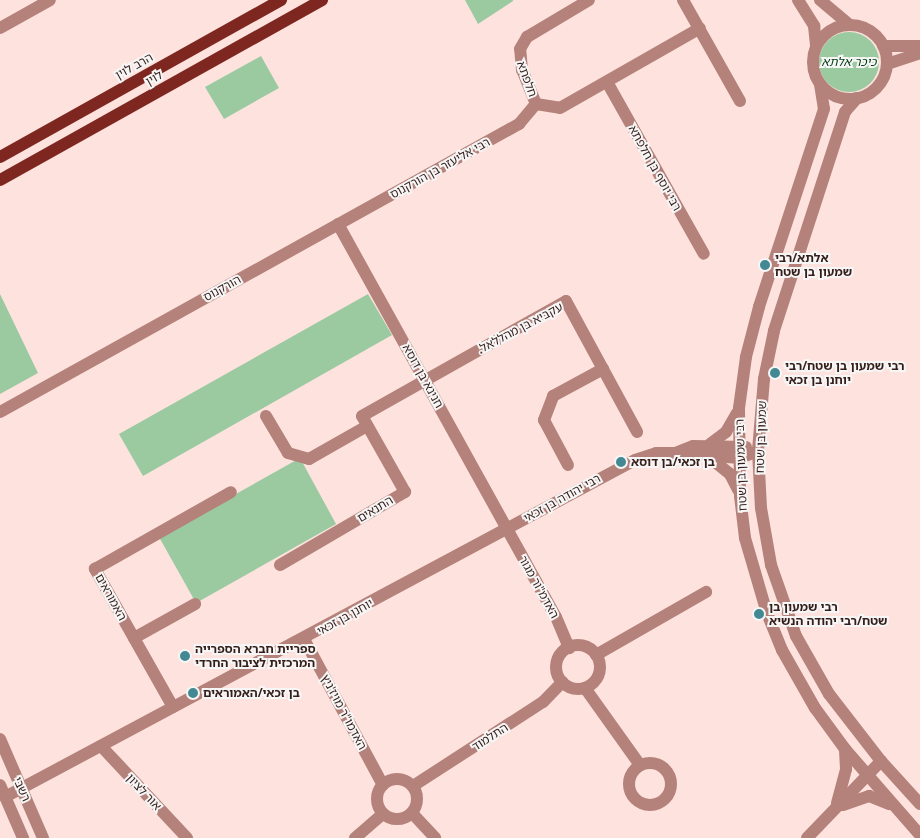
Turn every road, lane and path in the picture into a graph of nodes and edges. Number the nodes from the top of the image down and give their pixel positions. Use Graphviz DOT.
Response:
graph roads {
  1 [pos="50,0"];
  2 [pos="281,0"];
  3 [pos="322,0"];
  4 [pos="588,0"];
  5 [pos="683,0"];
  6 [pos="798,0"];
  7 [pos="820,0"];
  8 [pos="850,25"];
  9 [pos="0,28"];
  10 [pos="700,28"];
  11 [pos="816,45"];
  12 [pos="883,46"];
  13 [pos="920,46"];
  14 [pos="920,53"];
  15 [pos="887,64"];
  16 [pos="607,82"];
  17 [pos="820,84"];
  18 [pos="857,98"];
  19 [pos="740,101"];
  20 [pos="536,104"];
  21 [pos="0,157"];
  22 [pos="0,180"];
  23 [pos="338,224"];
  24 [pos="704,254"];
  25 [pos="603,369"];
  26 [pos="424,379"];
  27 [pos="739,408"];
  28 [pos="0,412"];
  29 [pos="266,416"];
  30 [pos="367,426"];
  31 [pos="637,432"];
  32 [pos="709,450"];
  33 [pos="739,451"];
  34 [pos="758,451"];
  35 [pos="568,465"];
  36 [pos="231,492"];
  37 [pos="740,496"];
  38 [pos="507,528"];
  39 [pos="280,565"];
  40 [pos="706,592"];
  41 [pos="195,604"];
  42 [pos="134,638"];
  43 [pos="304,639"];
  44 [pos="568,648"];
  45 [pos="596,655"];
  46 [pos="562,682"];
  47 [pos="584,688"];
  48 [pos="173,707"];
  49 [pos="0,739"];
  50 [pos="101,746"];
  51 [pos="845,749"];
  52 [pos="881,761"];
  53 [pos="640,765"];
  54 [pos="867,775"];
  55 [pos="383,785"];
  56 [pos="413,786"];
  57 [pos="22,788"];
  58 [pos="3,791"];
  59 [pos="920,804"];
  60 [pos="832,812"];
  61 [pos="900,812"];
  62 [pos="412,813"];
  63 [pos="383,814"];
  64 [pos="920,835"];
  65 [pos="23,838"];
  66 [pos="43,838"];
  67 [pos="187,838"];
  68 [pos="355,838"];
  69 [pos="435,838"];
  70 [pos="807,838"];
  1 -- 9 [label="street"];
  2 -- 21 [label="main road, הרב לוין"];
  3 -- 22 [label="main road, לוין"];
  4 -- 20 [label="street, חלפתא"];
  5 -- 10 [label="street"];
  6 -- 11 [label="street"];
  7 -- 8 [label="street"];
  8 -- 11 [label="street"];
  8 -- 12 [label="street"];
  10 -- 16 [label="street"];
  10 -- 19 [label="street"];
  11 -- 17 [label="street"];
  12 -- 13 [label="street"];
  12 -- 15 [label="street"];
  14 -- 15 [label="street"];
  15 -- 18 [label="street"];
  16 -- 20 [label="street"];
  16 -- 24 [label="street, רבי יוסף בן חלפתא"];
  17 -- 18 [label="street"];
  17 -- 27 [label="street, רבי שמעון בן שטח"];
  18 -- 34 [label="street, שמעון בן שטח"];
  20 -- 23 [label="street, רבי אליעזר בן הורקנוס"];
  23 -- 26 [label="street, חנינא בן דוסא"];
  23 -- 28 [label="street, הורקנוס"];
  25 -- 26 [label="street, .עקביא בן מהללאל"];
  25 -- 31 [label="street, .עקביא בן מהללאל"];
  25 -- 35 [label="street"];
  26 -- 30 [label="street"];
  26 -- 38 [label="street, חנינא בן דוסא"];
  27 -- 32 [label="street"];
  27 -- 33 [label="street, רבי שמעון בן שטח"];
  29 -- 30 [label="street"];
  30 -- 39 [label="street, התנאים"];
  32 -- 33 [label="street, רבי יהודה בן זכאי"];
  32 -- 37 [label="street"];
  32 -- 38 [label="street, רבי יהודה בן זכאי"];
  33 -- 34 [label="street, רבי יהודה בן זכאי"];
  33 -- 37 [label="street, רבי שמעון בן שטח"];
  34 -- 52 [label="street, שמעון בן שטח"];
  36 -- 42 [label="street, האמוראים"];
  37 -- 51 [label="street, רבי שמעון בן שטח"];
  38 -- 43 [label="street, יוחנן בן זכאי"];
  38 -- 44 [label="street, האדמ\"ור מגור"];
  40 -- 45 [label="street"];
  41 -- 42 [label="street"];
  42 -- 48 [label="street, האמוראים"];
  43 -- 48 [label="street, יוחנן בן זכאי"];
  43 -- 55 [label="street, האדמו\"ר מויז'ניץ"];
  44 -- 45 [label="street"];
  44 -- 46 [label="street"];
  45 -- 47 [label="street"];
  46 -- 47 [label="street"];
  46 -- 56 [label="street, התלמוד"];
  47 -- 53 [label="street"];
  48 -- 50 [label="street, יוחנן בן זכאי"];
  49 -- 57 [label="street, רשבי"];
  50 -- 57 [label="street, יוחנן בן זכאי"];
  50 -- 67 [label="street, אור לציון"];
  51 -- 54 [label="street, רבי שמעון בן שטח"];
  51 -- 60 [label="street"];
  52 -- 54 [label="street"];
  52 -- 59 [label="street"];
  54 -- 60 [label="street"];
  54 -- 61 [label="street, רבי שמעון בן שטח"];
  55 -- 56 [label="street"];
  55 -- 63 [label="street"];
  56 -- 62 [label="street"];
  57 -- 58 [label="street, יוחנן בן זכאי"];
  57 -- 66 [label="street, רשבי"];
  58 -- 65 [label="street"];
  60 -- 61 [label="street"];
  60 -- 70 [label="street"];
  61 -- 64 [label="street"];
  62 -- 63 [label="street"];
  62 -- 69 [label="street"];
  63 -- 68 [label="street"];
}
